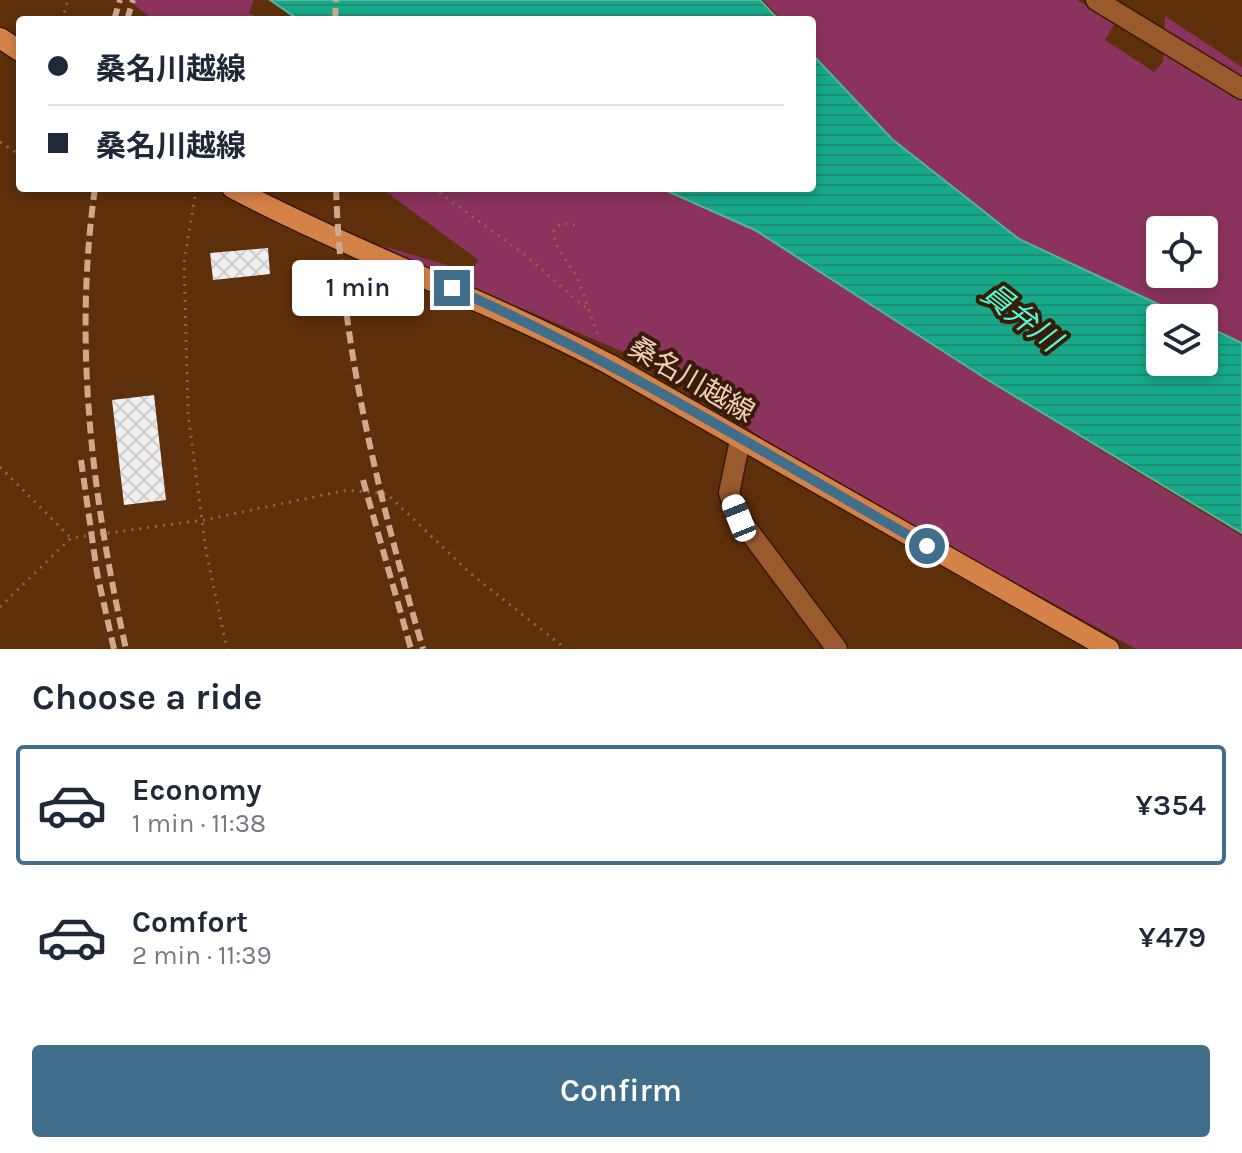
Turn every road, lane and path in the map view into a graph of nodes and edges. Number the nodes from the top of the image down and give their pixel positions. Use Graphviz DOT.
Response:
graph roads {
  1 [pos="1096,0"];
  2 [pos="1122,0"];
  3 [pos="1160,39"];
  4 [pos="1242,89"];
  5 [pos="196,192"];
  6 [pos="240,192"];
  7 [pos="439,192"];
  8 [pos="575,225"];
  9 [pos="589,311"];
  10 [pos="609,364"];
  11 [pos="740,440"];
  12 [pos="0,467"];
  13 [pos="204,520"];
  14 [pos="71,538"];
  15 [pos="0,607"];
  16 [pos="227,649"];
  17 [pos="566,649"];
  18 [pos="837,649"];
  19 [pos="1109,649"];
  1 -- 3 [label="street"];
  2 -- 3 [label="street"];
  3 -- 4 [label="street"];
  5 -- 13 [label="path"];
  6 -- 10 [label="main road, 桑名川越線"];
  7 -- 9 [label="path"];
  8 -- 9 [label="path"];
  9 -- 10 [label="path"];
  10 -- 11 [label="main road, 桑名川越線"];
  11 -- 18 [label="street"];
  11 -- 19 [label="main road, 桑名川越線"];
  12 -- 14 [label="path"];
  13 -- 14 [label="path"];
  13 -- 16 [label="path"];
  13 -- 17 [label="path"];
  14 -- 15 [label="path"];
}
